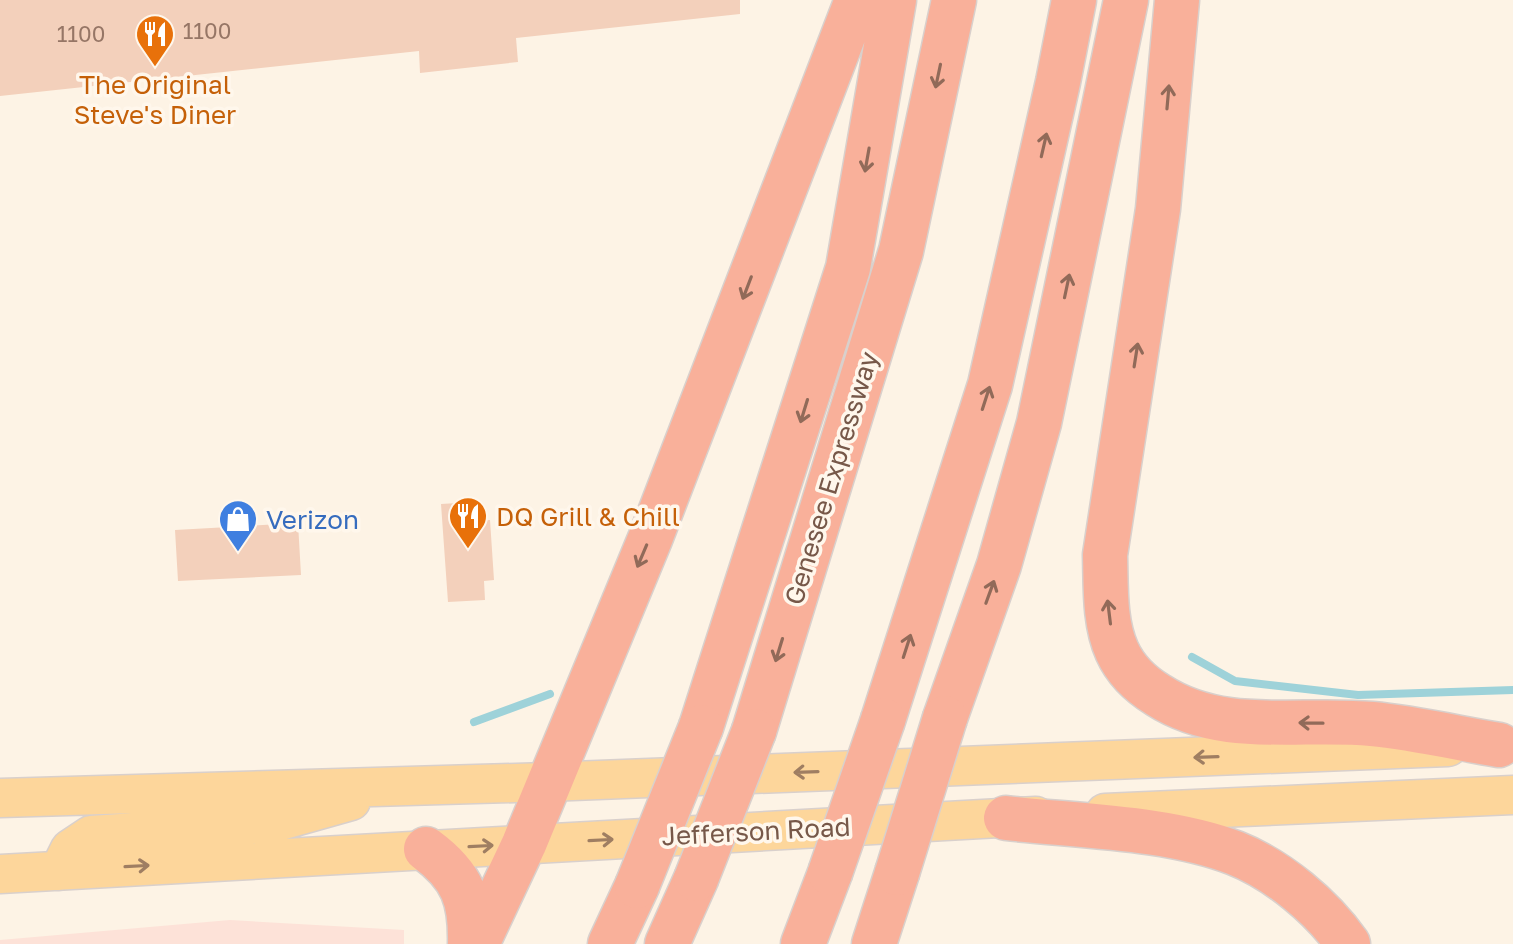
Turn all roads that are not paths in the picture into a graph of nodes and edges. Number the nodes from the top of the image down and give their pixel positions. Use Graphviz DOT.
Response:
graph roads {
  1 [pos="857,0"];
  2 [pos="894,0"];
  3 [pos="954,0"];
  4 [pos="1074,0"];
  5 [pos="1126,0"];
  6 [pos="1177,0"];
  7 [pos="1506,745"];
  8 [pos="547,782"];
  9 [pos="404,786"];
  10 [pos="1513,795"];
  11 [pos="0,798"];
  12 [pos="1006,818"];
  13 [pos="524,844"];
  14 [pos="426,849"];
  15 [pos="59,871"];
  16 [pos="0,874"];
  17 [pos="470,944"];
  18 [pos="477,944"];
  19 [pos="610,944"];
  20 [pos="667,944"];
  21 [pos="803,944"];
  22 [pos="874,944"];
  23 [pos="1348,944"];
  1 -- 8 [label="highway, one-way"];
  2 -- 19 [label="highway, one-way, bridge"];
  3 -- 20 [label="highway, Genesee Expressway, one-way, bridge"];
  21 -- 4 [label="highway, one-way, bridge"];
  22 -- 5 [label="highway, one-way, bridge"];
  7 -- 6 [label="highway, one-way"];
  7 -- 8 [label="main road, one-way"];
  8 -- 9 [label="main road"];
  8 -- 13 [label="highway"];
  9 -- 11 [label="main road"];
  9 -- 15 [label="main road"];
  10 -- 12 [label="main road, Jefferson Road"];
  13 -- 12 [label="main road, Jefferson Road, one-way"];
  12 -- 23 [label="highway"];
  14 -- 13 [label="main road, Jefferson Road, one-way"];
  13 -- 18 [label="highway"];
  15 -- 14 [label="main road, Jefferson Road, one-way"];
  14 -- 17 [label="highway"];
  15 -- 16 [label="main road, Jefferson Road"];
}
